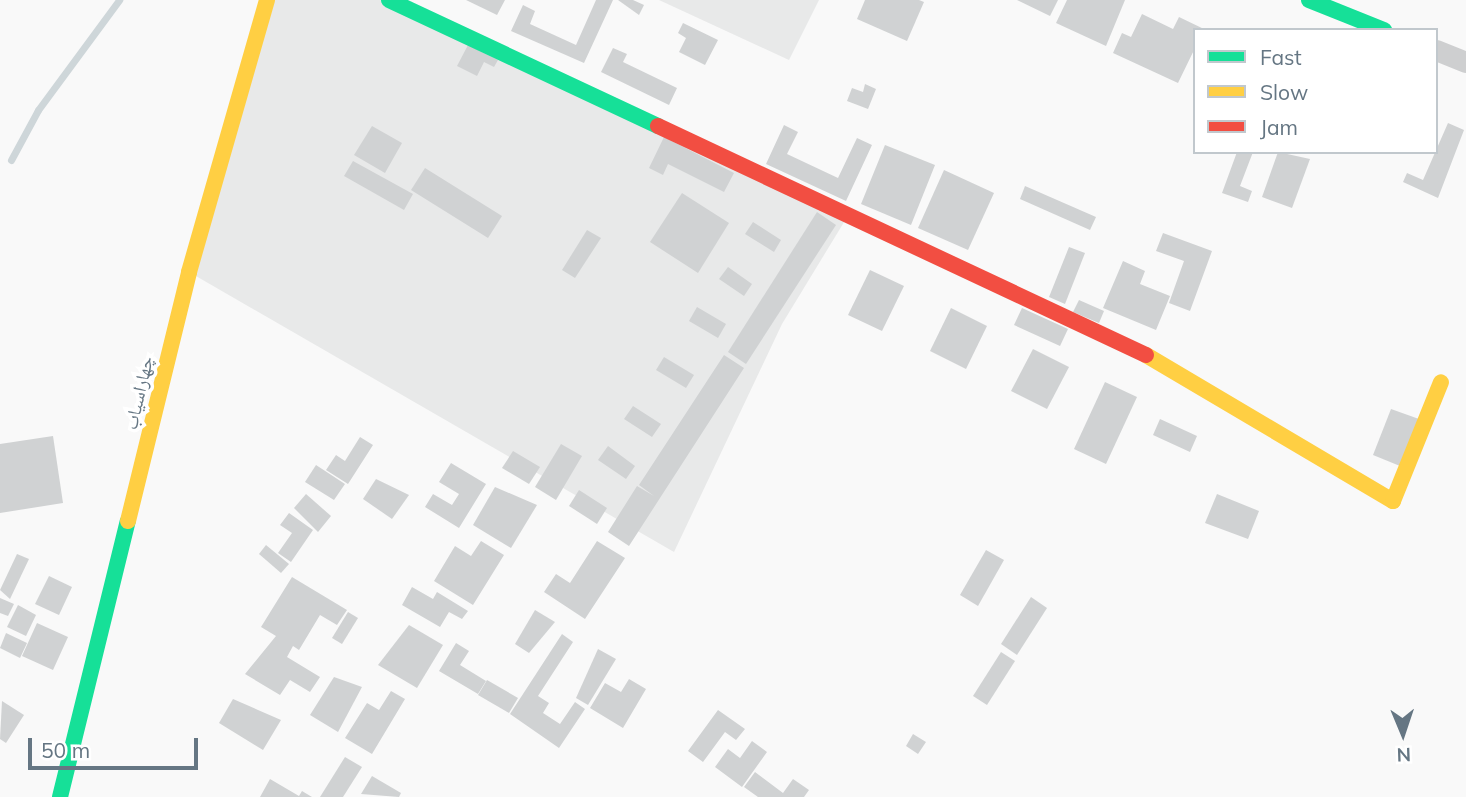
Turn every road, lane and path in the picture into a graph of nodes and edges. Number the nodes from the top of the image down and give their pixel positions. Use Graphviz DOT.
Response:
graph roads {
  1 [pos="267,0"];
  2 [pos="389,0"];
  3 [pos="1309,0"];
  4 [pos="1379,28"];
  5 [pos="1438,51"];
  6 [pos="1466,62"];
  7 [pos="1441,382"];
  8 [pos="60,797"];
  1 -- 8 [label="main road, چهاراسیاب"];
  2 -- 7 [label="main road"];
  3 -- 4 [label="main road"];
  5 -- 6 [label="street"];
}
